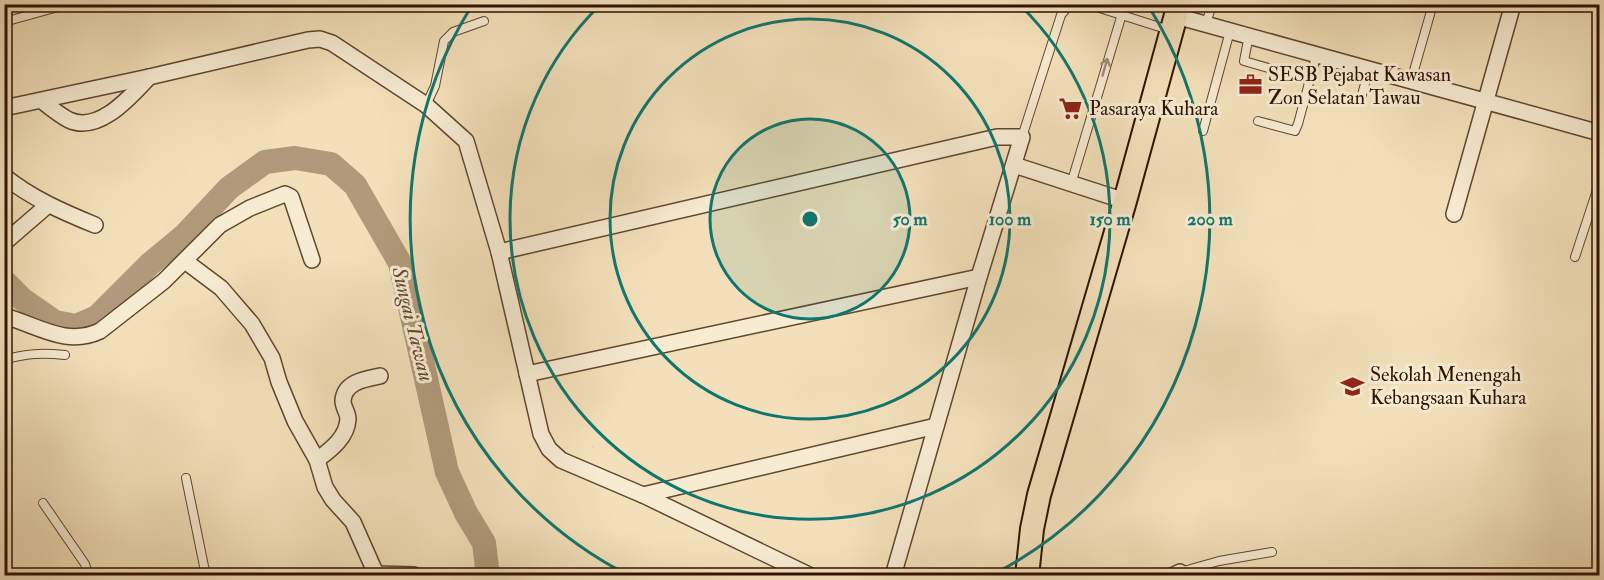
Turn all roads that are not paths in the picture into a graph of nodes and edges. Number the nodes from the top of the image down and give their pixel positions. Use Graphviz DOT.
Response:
graph roads {
  1 [pos="69,4"];
  2 [pos="1070,4"];
  3 [pos="1087,4"];
  4 [pos="1125,4"];
  5 [pos="1212,4"];
  6 [pos="1433,4"];
  7 [pos="1513,4"];
  8 [pos="1120,15"];
  9 [pos="1176,17"];
  10 [pos="484,21"];
  11 [pos="4,22"];
  12 [pos="1206,24"];
  13 [pos="1230,31"];
  14 [pos="1249,35"];
  15 [pos="1317,53"];
  16 [pos="1369,69"];
  17 [pos="149,78"];
  18 [pos="1310,80"];
  19 [pos="1411,81"];
  20 [pos="42,100"];
  21 [pos="1360,102"];
  22 [pos="1486,102"];
  23 [pos="426,105"];
  24 [pos="4,108"];
  25 [pos="1258,121"];
  26 [pos="1203,131"];
  27 [pos="1599,133"];
  28 [pos="1022,137"];
  29 [pos="1014,165"];
  30 [pos="4,176"];
  31 [pos="1599,181"];
  32 [pos="1071,184"];
  33 [pos="1125,201"];
  34 [pos="48,205"];
  35 [pos="1454,214"];
  36 [pos="95,225"];
  37 [pos="4,243"];
  38 [pos="499,252"];
  39 [pos="1575,257"];
  40 [pos="312,260"];
  41 [pos="185,261"];
  42 [pos="979,277"];
  43 [pos="4,316"];
  44 [pos="65,355"];
  45 [pos="4,360"];
  46 [pos="527,374"];
  47 [pos="380,376"];
  48 [pos="936,426"];
  49 [pos="317,460"];
  50 [pos="186,478"];
  51 [pos="643,495"];
  52 [pos="43,503"];
  53 [pos="1272,552"];
  54 [pos="1176,574"];
  55 [pos="371,575"];
  56 [pos="414,575"];
  57 [pos="89,576"];
  58 [pos="206,576"];
  59 [pos="811,576"];
  60 [pos="893,576"];
  61 [pos="1027,576"];
  1 -- 11 [label="lane"];
  2 -- 28 [label="lane"];
  3 -- 8 [label="lane"];
  4 -- 8 [label="lane"];
  5 -- 12 [label="lane"];
  6 -- 19 [label="lane"];
  7 -- 22 [label="street"];
  8 -- 9 [label="lane"];
  32 -- 8 [label="lane, one-way"];
  9 -- 12 [label="street"];
  9 -- 33 [label="main road"];
  10 -- 23 [label="lane"];
  12 -- 13 [label="street"];
  13 -- 14 [label="street"];
  13 -- 26 [label="lane"];
  14 -- 15 [label="street"];
  14 -- 18 [label="lane"];
  15 -- 16 [label="street"];
  15 -- 18 [label="lane"];
  16 -- 19 [label="street"];
  16 -- 21 [label="lane"];
  17 -- 20 [label="street"];
  17 -- 20 [label="street"];
  17 -- 23 [label="street"];
  18 -- 25 [label="lane"];
  19 -- 22 [label="street"];
  20 -- 24 [label="street"];
  22 -- 27 [label="street"];
  22 -- 35 [label="street"];
  23 -- 38 [label="street"];
  28 -- 29 [label="street"];
  28 -- 38 [label="street"];
  29 -- 32 [label="street"];
  29 -- 42 [label="street"];
  30 -- 34 [label="street"];
  31 -- 39 [label="lane"];
  32 -- 33 [label="street"];
  33 -- 61 [label="main road"];
  34 -- 36 [label="street"];
  34 -- 37 [label="street"];
  38 -- 46 [label="street"];
  40 -- 41 [label="street"];
  41 -- 43 [label="street"];
  41 -- 49 [label="street"];
  42 -- 46 [label="street"];
  42 -- 48 [label="street"];
  44 -- 45 [label="lane"];
  46 -- 51 [label="street"];
  47 -- 49 [label="street"];
  48 -- 51 [label="street"];
  48 -- 60 [label="street"];
  49 -- 55 [label="street"];
  50 -- 58 [label="lane"];
  51 -- 59 [label="street"];
  52 -- 57 [label="lane"];
  53 -- 54 [label="lane"];
  55 -- 56 [label="street"];
}
